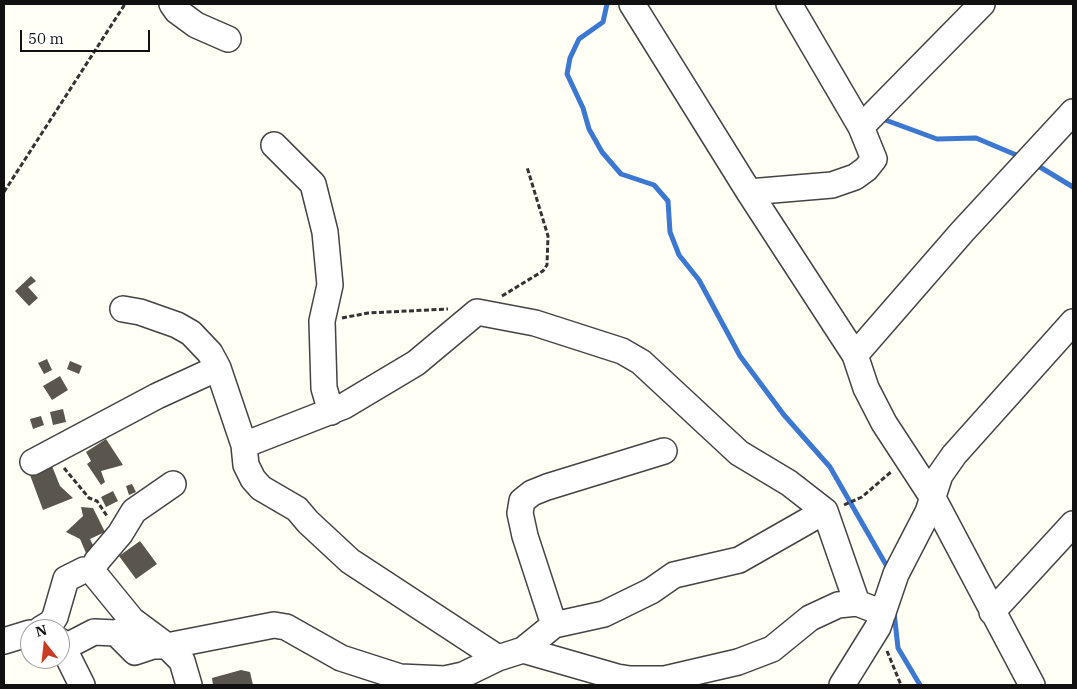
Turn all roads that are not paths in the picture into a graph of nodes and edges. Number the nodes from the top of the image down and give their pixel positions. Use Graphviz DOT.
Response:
graph roads {
  1 [pos="172,4"];
  2 [pos="632,4"];
  3 [pos="982,4"];
  4 [pos="799,9"];
  5 [pos="228,39"];
  6 [pos="1073,113"];
  7 [pos="861,127"];
  8 [pos="274,145"];
  9 [pos="749,192"];
  10 [pos="123,309"];
  11 [pos="1073,322"];
  12 [pos="855,355"];
  13 [pos="218,368"];
  14 [pos="331,412"];
  15 [pos="244,444"];
  16 [pos="664,451"];
  17 [pos="43,456"];
  18 [pos="173,484"];
  19 [pos="933,498"];
  20 [pos="825,511"];
  21 [pos="1073,524"];
  22 [pos="92,572"];
  23 [pos="857,603"];
  24 [pos="992,612"];
  25 [pos="54,619"];
  26 [pos="881,620"];
  27 [pos="554,625"];
  28 [pos="127,629"];
  29 [pos="70,633"];
  30 [pos="20,639"];
  31 [pos="4,642"];
  32 [pos="167,646"];
  33 [pos="523,650"];
  34 [pos="70,666"];
  35 [pos="488,671"];
  36 [pos="82,685"];
  37 [pos="189,685"];
  38 [pos="842,685"];
  39 [pos="1032,685"];
  1 -- 5 [label="street"];
  2 -- 9 [label="street"];
  3 -- 7 [label="street"];
  4 -- 7 [label="street"];
  6 -- 12 [label="street"];
  7 -- 9 [label="street"];
  8 -- 14 [label="street"];
  9 -- 12 [label="street"];
  10 -- 13 [label="street"];
  11 -- 19 [label="street"];
  12 -- 19 [label="street"];
  13 -- 15 [label="street"];
  13 -- 17 [label="street"];
  14 -- 15 [label="street"];
  14 -- 20 [label="street"];
  15 -- 35 [label="street"];
  16 -- 27 [label="street"];
  18 -- 22 [label="street"];
  19 -- 24 [label="street"];
  19 -- 26 [label="street"];
  20 -- 23 [label="street"];
  20 -- 27 [label="street"];
  21 -- 24 [label="street"];
  22 -- 25 [label="street"];
  22 -- 28 [label="street"];
  23 -- 26 [label="street"];
  23 -- 33 [label="street"];
  24 -- 39 [label="street"];
  26 -- 38 [label="street"];
  27 -- 33 [label="street"];
  28 -- 29 [label="street"];
  28 -- 32 [label="street"];
  30 -- 31 [label="street"];
  32 -- 35 [label="street"];
  32 -- 37 [label="street"];
  33 -- 35 [label="street"];
  34 -- 36 [label="street"];
}
